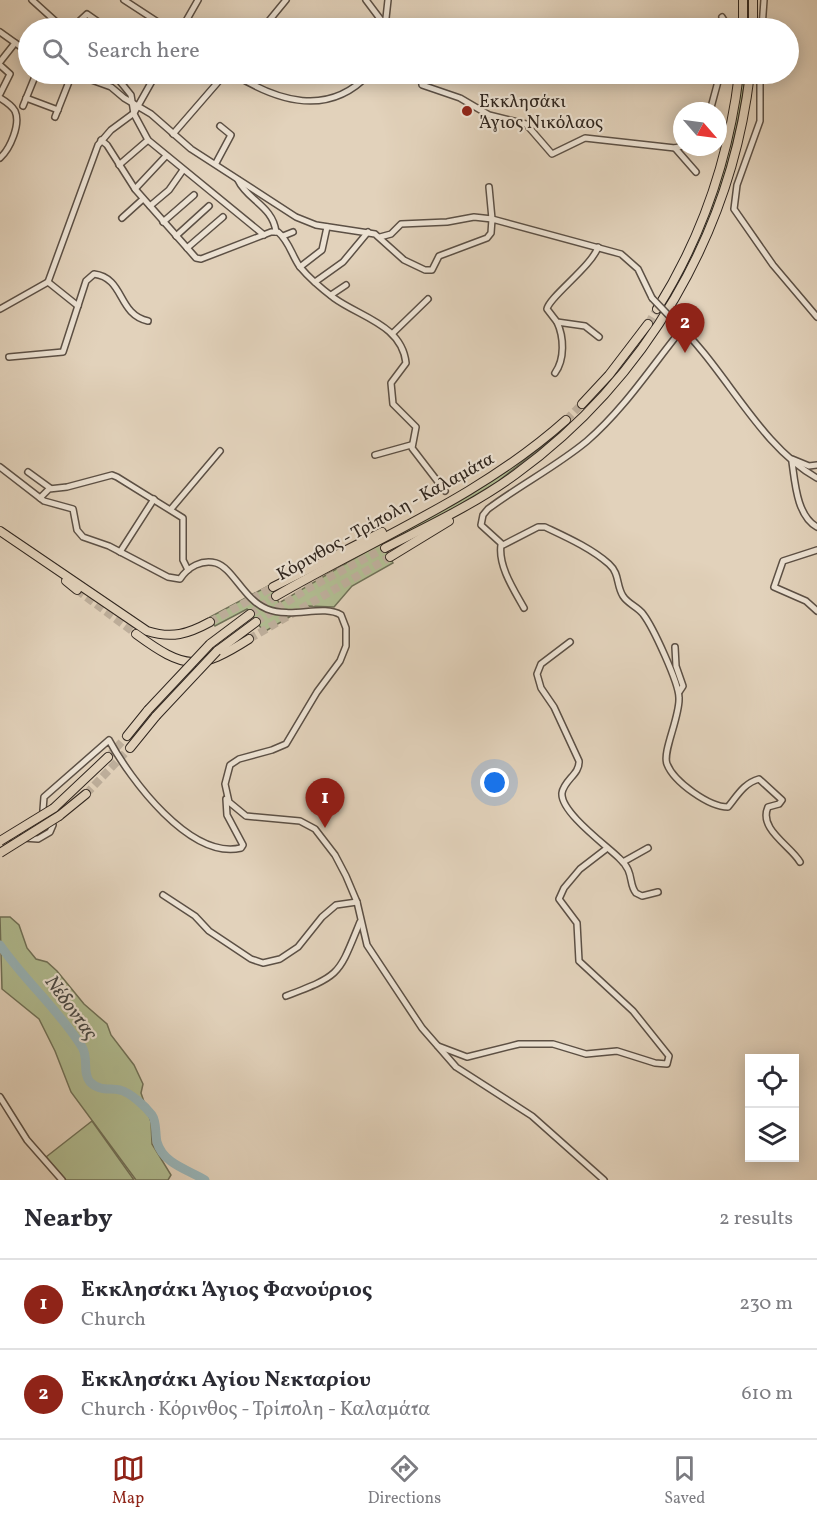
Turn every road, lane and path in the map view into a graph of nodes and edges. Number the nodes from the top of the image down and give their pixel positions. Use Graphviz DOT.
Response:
graph roads {
  1 [pos="32,0"];
  2 [pos="124,0"];
  3 [pos="198,0"];
  4 [pos="286,0"];
  5 [pos="366,0"];
  6 [pos="388,0"];
  7 [pos="743,0"];
  8 [pos="753,0"];
  9 [pos="764,0"];
  10 [pos="52,18"];
  11 [pos="152,18"];
  12 [pos="188,18"];
  13 [pos="271,18"];
  14 [pos="378,18"];
  15 [pos="386,18"];
  16 [pos="743,18"];
  17 [pos="753,18"];
  18 [pos="763,18"];
  19 [pos="0,32"];
  20 [pos="15,43"];
  21 [pos="18,45"];
  22 [pos="0,63"];
  23 [pos="32,84"];
  24 [pos="70,84"];
  25 [pos="105,84"];
  26 [pos="122,84"];
  27 [pos="149,84"];
  28 [pos="216,84"];
  29 [pos="251,84"];
  30 [pos="354,84"];
  31 [pos="423,84"];
  32 [pos="717,84"];
  33 [pos="738,84"];
  34 [pos="748,84"];
  35 [pos="760,84"];
  36 [pos="0,96"];
  37 [pos="26,98"];
  38 [pos="712,102"];
  39 [pos="135,105"];
  40 [pos="23,106"];
  41 [pos="58,110"];
  42 [pos="134,113"];
  43 [pos="55,117"];
  44 [pos="220,126"];
  45 [pos="173,134"];
  46 [pos="101,140"];
  47 [pos="148,140"];
  48 [pos="673,148"];
  49 [pos="740,153"];
  50 [pos="747,155"];
  51 [pos="682,156"];
  52 [pos="165,157"];
  53 [pos="0,158"];
  54 [pos="216,163"];
  55 [pos="119,165"];
  56 [pos="183,170"];
  57 [pos="696,172"];
  58 [pos="237,178"];
  59 [pos="489,187"];
  60 [pos="135,189"];
  61 [pos="194,195"];
  62 [pos="143,200"];
  63 [pos="150,206"];
  64 [pos="209,206"];
  65 [pos="223,217"];
  66 [pos="122,218"];
  67 [pos="492,219"];
  68 [pos="163,222"];
  69 [pos="327,227"];
  70 [pos="276,232"];
  71 [pos="292,232"];
  72 [pos="368,232"];
  73 [pos="264,234"];
  74 [pos="176,236"];
  75 [pos="283,236"];
  76 [pos="380,237"];
  77 [pos="187,248"];
  78 [pos="598,248"];
  79 [pos="300,267"];
  80 [pos="48,282"];
  81 [pos="315,282"];
  82 [pos="346,285"];
  83 [pos="331,296"];
  84 [pos="428,298"];
  85 [pos="78,306"];
  86 [pos="0,309"];
  87 [pos="657,309"];
  88 [pos="817,317"];
  89 [pos="148,321"];
  90 [pos="557,322"];
  91 [pos="648,324"];
  92 [pos="682,329"];
  93 [pos="393,333"];
  94 [pos="599,337"];
  95 [pos="9,357"];
  96 [pos="555,373"];
  97 [pos="582,404"];
  98 [pos="566,420"];
  99 [pos="411,445"];
  100 [pos="220,451"];
  101 [pos="375,454"];
  102 [pos="790,459"];
  103 [pos="817,465"];
  104 [pos="0,467"];
  105 [pos="28,472"];
  106 [pos="817,478"];
  107 [pos="498,486"];
  108 [pos="50,488"];
  109 [pos="445,491"];
  110 [pos="40,498"];
  111 [pos="154,499"];
  112 [pos="171,509"];
  113 [pos="817,527"];
  114 [pos="0,531"];
  115 [pos="501,545"];
  116 [pos="26,548"];
  117 [pos="385,548"];
  118 [pos="817,550"];
  119 [pos="120,552"];
  120 [pos="390,557"];
  121 [pos="188,570"];
  122 [pos="77,590"];
  123 [pos="275,591"];
  124 [pos="525,608"];
  125 [pos="817,611"];
  126 [pos="250,614"];
  127 [pos="210,622"];
  128 [pos="256,622"];
  129 [pos="136,634"];
  130 [pos="249,639"];
  131 [pos="570,642"];
  132 [pos="675,647"];
  133 [pos="679,692"];
  134 [pos="127,736"];
  135 [pos="130,748"];
  136 [pos="108,757"];
  137 [pos="86,794"];
  138 [pos="227,797"];
  139 [pos="0,837"];
  140 [pos="0,841"];
  141 [pos="648,848"];
  142 [pos="606,849"];
  143 [pos="0,853"];
  144 [pos="623,862"];
  145 [pos="800,862"];
  146 [pos="658,892"];
  147 [pos="163,896"];
  148 [pos="357,902"];
  149 [pos="360,921"];
  150 [pos="286,996"];
  151 [pos="437,1046"];
  152 [pos="0,1097"];
  153 [pos="62,1180"];
  154 [pos="604,1180"];
  1 -- 10 [label="street"];
  2 -- 11 [label="street"];
  3 -- 12 [label="street"];
  4 -- 13 [label="street"];
  5 -- 14 [label="street"];
  6 -- 15 [label="street"];
  7 -- 16 [label="highway"];
  8 -- 17 [label="highway"];
  9 -- 18 [label="street"];
  19 -- 20 [label="street"];
  20 -- 21 [label="street"];
  20 -- 22 [label="street"];
  22 -- 36 [label="street"];
  23 -- 37 [label="street"];
  24 -- 41 [label="street"];
  25 -- 39 [label="street"];
  26 -- 39 [label="street"];
  27 -- 39 [label="street"];
  28 -- 45 [label="street"];
  29 -- 30 [label="street"];
  31 -- 48 [label="street"];
  32 -- 38 [label="street"];
  33 -- 87 [label="highway"];
  34 -- 107 [label="highway, Κόρινθος - Τρίπολη - Καλαμάτα"];
  35 -- 50 [label="street"];
  36 -- 53 [label="street"];
  37 -- 40 [label="street"];
  37 -- 41 [label="street"];
  39 -- 42 [label="street"];
  39 -- 45 [label="street"];
  41 -- 43 [label="street"];
  42 -- 46 [label="street"];
  42 -- 47 [label="street"];
  44 -- 54 [label="street"];
  45 -- 54 [label="street"];
  46 -- 55 [label="street"];
  46 -- 80 [label="street"];
  47 -- 52 [label="street"];
  47 -- 55 [label="street"];
  49 -- 50 [label="street"];
  50 -- 88 [label="street"];
  51 -- 57 [label="street"];
  52 -- 56 [label="street"];
  52 -- 60 [label="street"];
  54 -- 58 [label="street"];
  55 -- 60 [label="street"];
  56 -- 63 [label="street"];
  56 -- 73 [label="street"];
  58 -- 69 [label="street"];
  58 -- 70 [label="street"];
  59 -- 67 [label="street"];
  60 -- 62 [label="street"];
  61 -- 68 [label="street"];
  62 -- 63 [label="street"];
  62 -- 66 [label="street"];
  63 -- 68 [label="street"];
  64 -- 74 [label="street"];
  65 -- 77 [label="street"];
  67 -- 76 [label="street"];
  67 -- 76 [label="street"];
  67 -- 78 [label="street"];
  68 -- 74 [label="street"];
  69 -- 72 [label="street"];
  69 -- 79 [label="street"];
  70 -- 73 [label="street"];
  70 -- 75 [label="street"];
  71 -- 75 [label="street"];
  72 -- 76 [label="street"];
  72 -- 81 [label="street"];
  73 -- 77 [label="street"];
  74 -- 77 [label="street"];
  75 -- 79 [label="street"];
  78 -- 90 [label="street"];
  78 -- 92 [label="street, bridge"];
  79 -- 81 [label="street"];
  80 -- 85 [label="street"];
  80 -- 86 [label="street"];
  81 -- 83 [label="street"];
  82 -- 83 [label="street"];
  83 -- 93 [label="street"];
  84 -- 93 [label="street"];
  85 -- 89 [label="street"];
  85 -- 95 [label="street"];
  90 -- 94 [label="street"];
  90 -- 96 [label="street"];
  91 -- 97 [label="highway"];
  92 -- 102 [label="street"];
  92 -- 115 [label="street"];
  93 -- 99 [label="street"];
  98 -- 123 [label="highway, Κόρινθος - Τρίπολη - Καλαμάτα"];
  99 -- 101 [label="street"];
  99 -- 109 [label="street"];
  100 -- 112 [label="street"];
  102 -- 103 [label="street"];
  102 -- 106 [label="street"];
  102 -- 113 [label="street"];
  104 -- 110 [label="street"];
  105 -- 108 [label="street"];
  107 -- 117 [label="highway, Κόρινθος - Τρίπολη - Καλαμάτα"];
  107 -- 120 [label="highway"];
  108 -- 110 [label="street"];
  108 -- 111 [label="street"];
  110 -- 119 [label="street"];
  111 -- 112 [label="street"];
  111 -- 119 [label="street"];
  112 -- 121 [label="street"];
  114 -- 116 [label="highway"];
  115 -- 124 [label="street"];
  115 -- 133 [label="street"];
  116 -- 122 [label="highway"];
  116 -- 127 [label="highway"];
  118 -- 125 [label="street"];
  119 -- 121 [label="street"];
  121 -- 138 [label="street"];
  126 -- 134 [label="highway, bridge"];
  128 -- 135 [label="highway, bridge"];
  129 -- 130 [label="highway"];
  131 -- 142 [label="street"];
  132 -- 133 [label="street"];
  133 -- 145 [label="street"];
  136 -- 140 [label="highway, bridge"];
  137 -- 143 [label="highway, bridge"];
  138 -- 139 [label="street"];
  138 -- 148 [label="street"];
  141 -- 144 [label="street"];
  142 -- 144 [label="street"];
  142 -- 151 [label="street"];
  144 -- 146 [label="street"];
  147 -- 148 [label="street"];
  148 -- 149 [label="street"];
  149 -- 150 [label="street"];
  149 -- 151 [label="street"];
  151 -- 154 [label="street"];
  152 -- 153 [label="street"];
}
